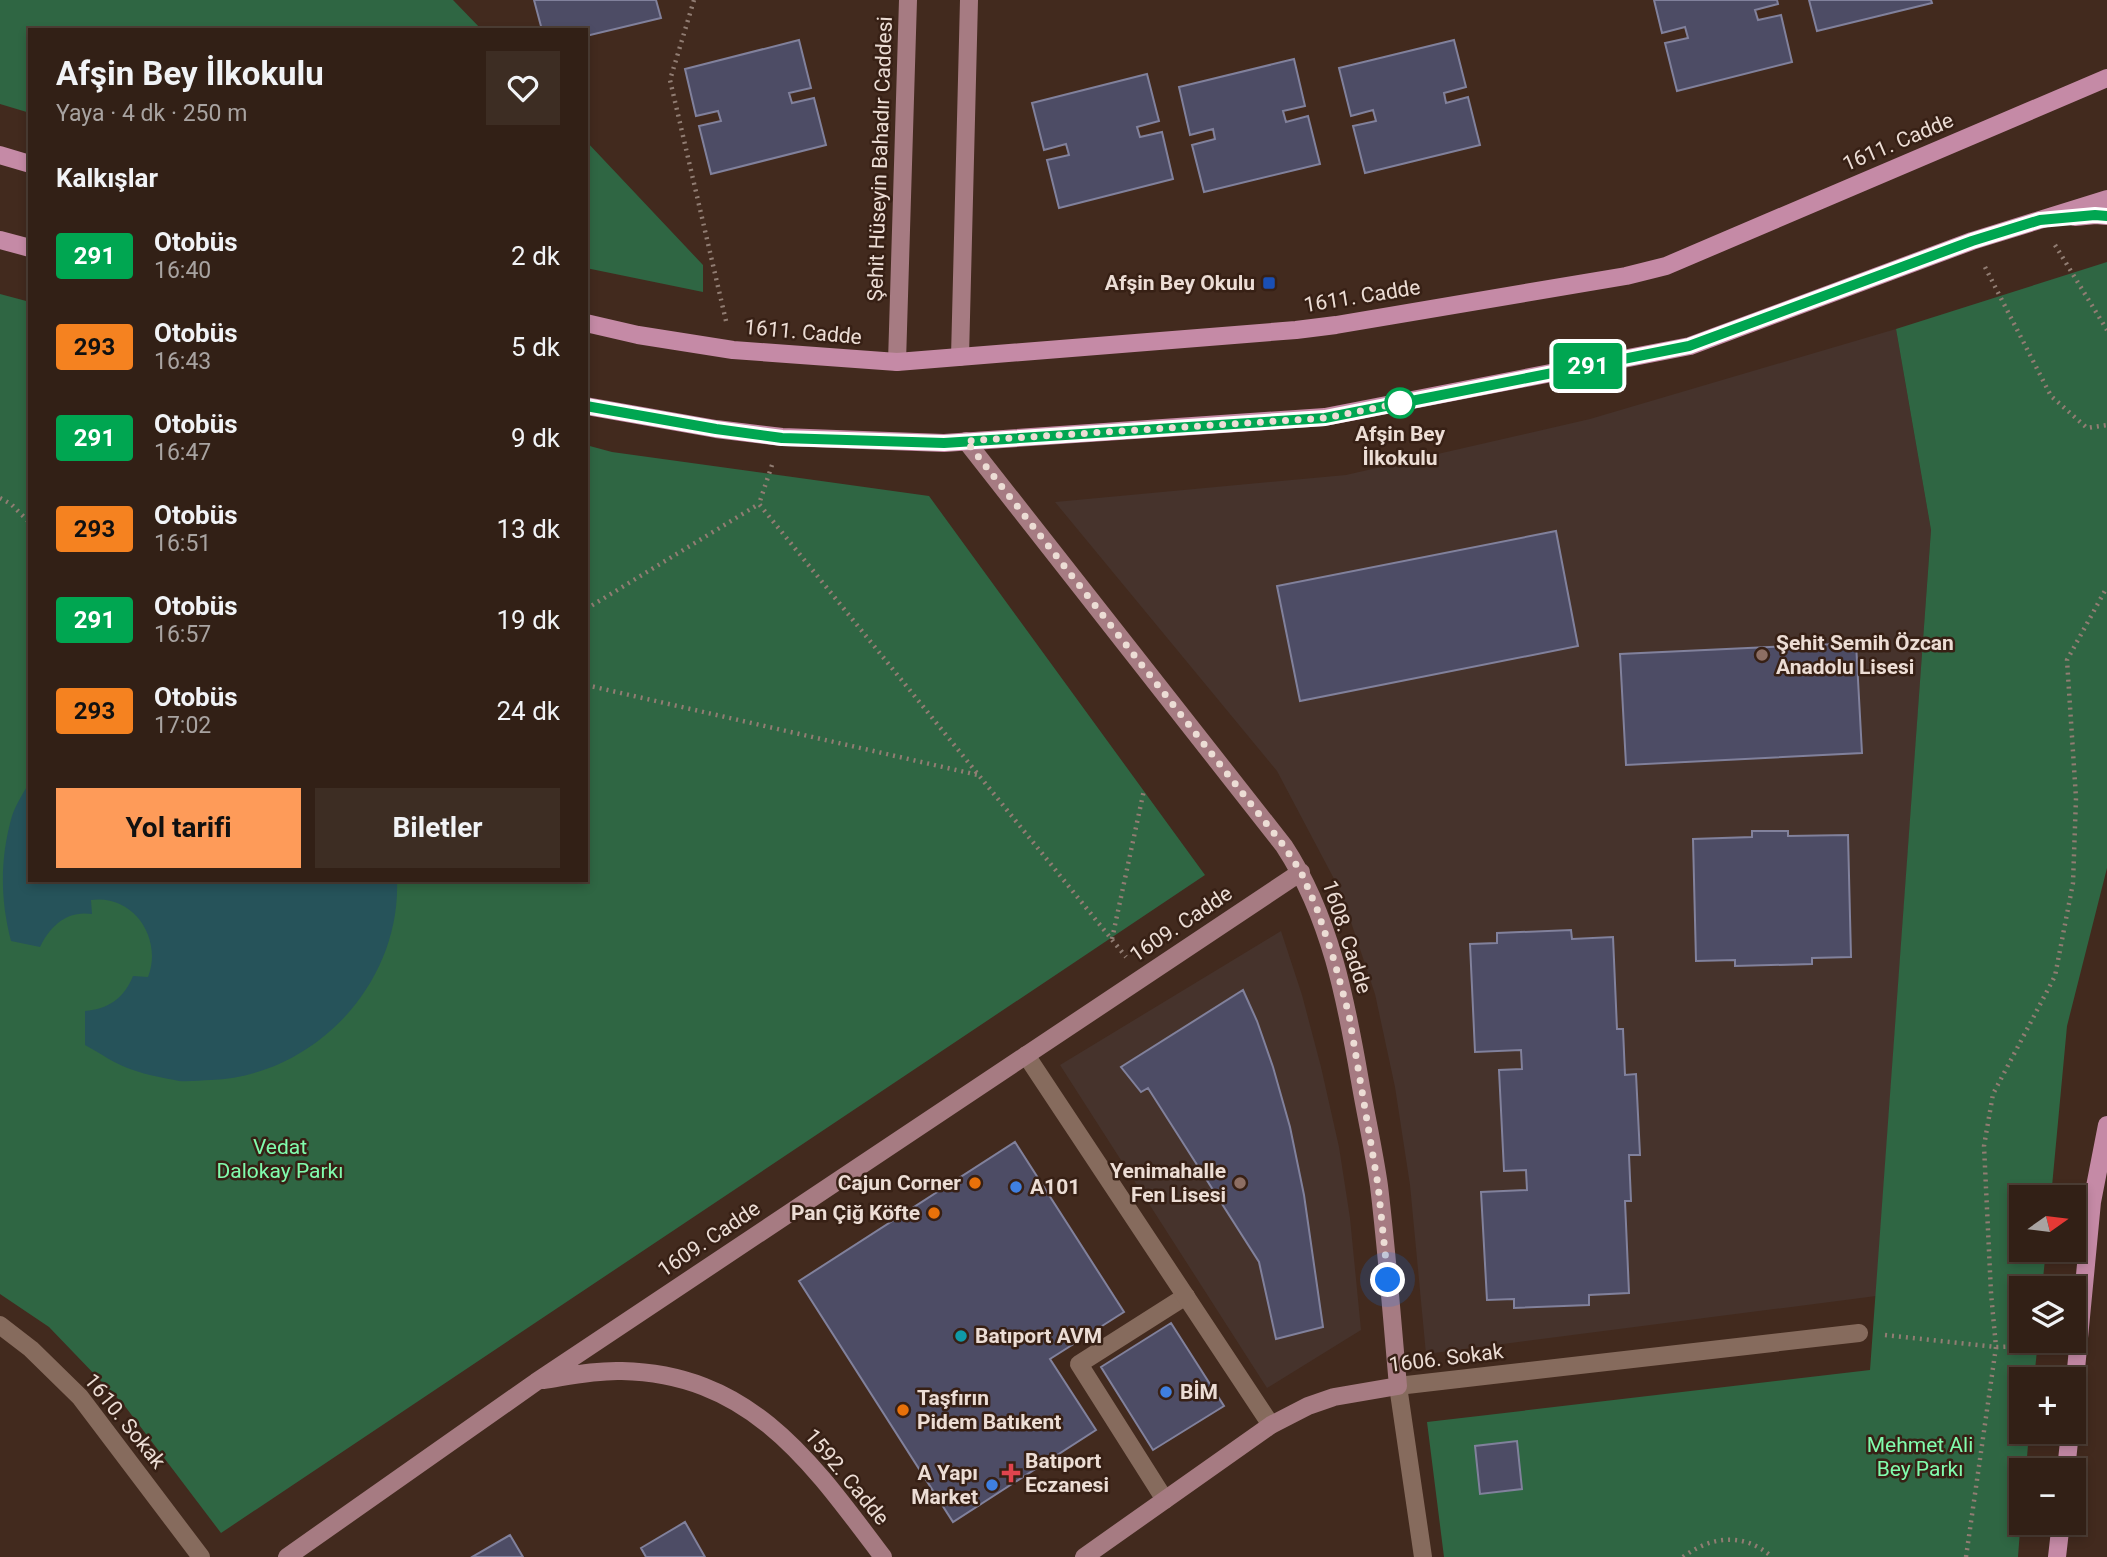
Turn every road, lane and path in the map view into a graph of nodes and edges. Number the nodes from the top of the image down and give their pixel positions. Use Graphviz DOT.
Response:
graph roads {
  1 [pos="694,0"];
  2 [pos="908,0"];
  3 [pos="969,0"];
  4 [pos="2107,78"];
  5 [pos="0,155"];
  6 [pos="28,163"];
  7 [pos="2107,199"];
  8 [pos="2107,216"];
  9 [pos="2040,220"];
  10 [pos="0,240"];
  11 [pos="1972,241"];
  12 [pos="28,247"];
  13 [pos="588,323"];
  14 [pos="2107,330"];
  15 [pos="733,350"];
  16 [pos="960,357"];
  17 [pos="897,362"];
  18 [pos="588,406"];
  19 [pos="2107,425"];
  20 [pos="782,438"];
  21 [pos="966,441"];
  22 [pos="0,498"];
  23 [pos="759,504"];
  24 [pos="28,521"];
  25 [pos="2107,587"];
  26 [pos="588,609"];
  27 [pos="588,685"];
  28 [pos="979,775"];
  29 [pos="1144,790"];
  30 [pos="1301,872"];
  31 [pos="1112,939"];
  32 [pos="1143,977"];
  33 [pos="1026,1055"];
  34 [pos="2107,1125"];
  35 [pos="2085,1276"];
  36 [pos="1185,1296"];
  37 [pos="0,1325"];
  38 [pos="1859,1333"];
  39 [pos="1996,1347"];
  40 [pos="2009,1347"];
  41 [pos="536,1382"];
  42 [pos="1398,1386"];
  43 [pos="1271,1425"];
  44 [pos="1165,1500"];
  45 [pos="2060,1535"];
  46 [pos="201,1557"];
  47 [pos="287,1557"];
  48 [pos="883,1557"];
  49 [pos="1084,1557"];
  50 [pos="1423,1557"];
  51 [pos="1683,1557"];
  52 [pos="1772,1557"];
  53 [pos="1966,1557"];
  54 [pos="2057,1557"];
  1 -- 15 [label="path"];
  2 -- 17 [label="street, Şehit Hüseyin Bahadır Caddesi"];
  3 -- 16 [label="street"];
  4 -- 16 [label="main road, 1611. Cadde"];
  5 -- 6 [label="main road"];
  7 -- 9 [label="main road"];
  8 -- 9 [label="main road"];
  9 -- 11 [label="main road"];
  9 -- 14 [label="path"];
  10 -- 12 [label="main road"];
  11 -- 19 [label="path"];
  11 -- 21 [label="main road"];
  13 -- 15 [label="main road, 1611. Cadde"];
  15 -- 17 [label="main road, 1611. Cadde"];
  16 -- 17 [label="main road, 1611. Cadde"];
  18 -- 20 [label="main road"];
  20 -- 21 [label="main road"];
  20 -- 23 [label="path"];
  21 -- 30 [label="street, 1608. Cadde"];
  22 -- 24 [label="path"];
  23 -- 26 [label="path"];
  23 -- 28 [label="path"];
  25 -- 39 [label="path"];
  27 -- 28 [label="path"];
  28 -- 31 [label="path"];
  29 -- 31 [label="path"];
  30 -- 32 [label="street, 1609. Cadde"];
  30 -- 42 [label="street, 1608. Cadde"];
  31 -- 32 [label="path"];
  32 -- 33 [label="street, 1609. Cadde"];
  33 -- 36 [label="street"];
  33 -- 41 [label="street, 1609. Cadde"];
  34 -- 35 [label="main road"];
  36 -- 43 [label="street"];
  36 -- 44 [label="street"];
  37 -- 46 [label="street, 1610. Sokak"];
  38 -- 39 [label="path"];
  38 -- 42 [label="street, 1606. Sokak"];
  39 -- 40 [label="path"];
  39 -- 53 [label="path"];
  41 -- 47 [label="street, 1609. Cadde"];
  41 -- 48 [label="street, 1592. Cadde"];
  42 -- 43 [label="street, 1606. Sokak"];
  42 -- 50 [label="street, 1608. Cadde"];
  43 -- 44 [label="street, 1606. Sokak"];
  44 -- 49 [label="street, 1606. Sokak"];
  45 -- 54 [label="main road"];
  51 -- 52 [label="path"];
}
